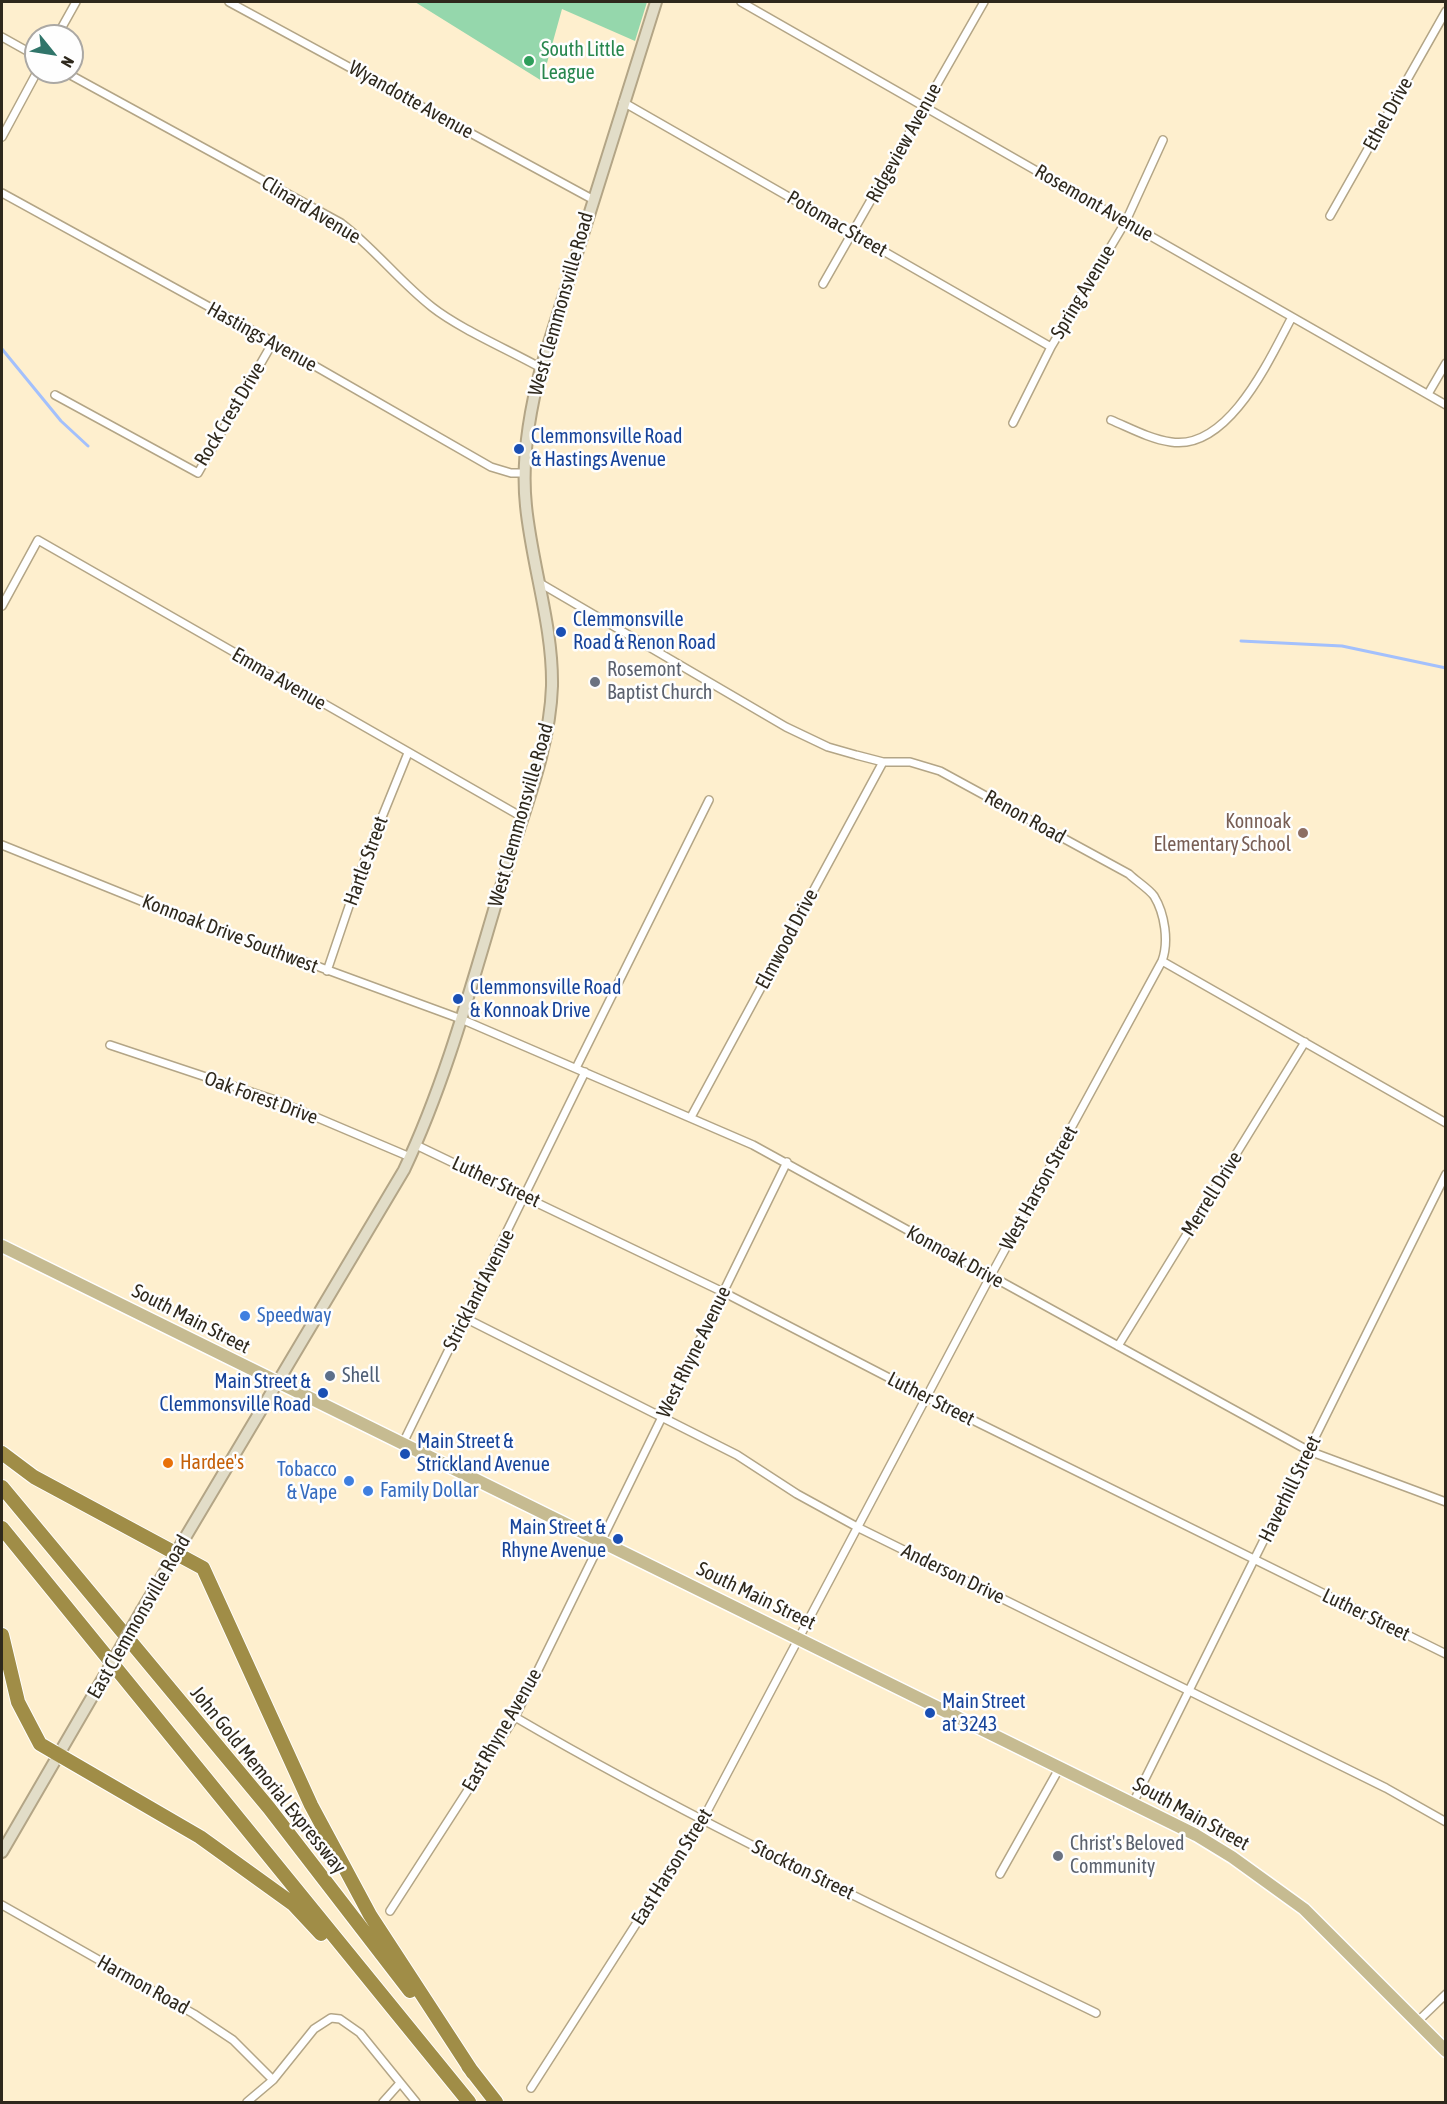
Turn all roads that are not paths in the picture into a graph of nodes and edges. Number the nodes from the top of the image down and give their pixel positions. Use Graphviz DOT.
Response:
graph roads {
  1 [pos="76,2"];
  2 [pos="229,2"];
  3 [pos="656,2"];
  4 [pos="741,2"];
  5 [pos="984,2"];
  6 [pos="1446,11"];
  7 [pos="64,24"];
  8 [pos="2,37"];
  9 [pos="24,49"];
  10 [pos="84,82"];
  11 [pos="31,84"];
  12 [pos="623,102"];
  13 [pos="924,106"];
  14 [pos="2,137"];
  15 [pos="1163,140"];
  16 [pos="2,193"];
  17 [pos="592,199"];
  18 [pos="1330,216"];
  19 [pos="1126,220"];
  20 [pos="853,233"];
  21 [pos="823,284"];
  22 [pos="1292,317"];
  23 [pos="273,342"];
  24 [pos="1051,347"];
  25 [pos="1446,363"];
  26 [pos="541,368"];
  27 [pos="55,394"];
  28 [pos="1428,394"];
  29 [pos="1446,405"];
  30 [pos="1111,420"];
  31 [pos="1013,423"];
  32 [pos="525,473"];
  33 [pos="538,582"];
  34 [pos="2,606"];
  35 [pos="408,753"];
  36 [pos="883,762"];
  37 [pos="709,800"];
  38 [pos="522,817"];
  39 [pos="2,845"];
  40 [pos="1162,961"];
  41 [pos="327,971"];
  42 [pos="460,1019"];
  43 [pos="1305,1042"];
  44 [pos="110,1045"];
  45 [pos="576,1068"];
  46 [pos="585,1072"];
  47 [pos="691,1117"];
  48 [pos="1446,1123"];
  49 [pos="416,1145"];
  50 [pos="410,1157"];
  51 [pos="787,1162"];
  52 [pos="1446,1174"];
  53 [pos="526,1196"];
  54 [pos="2,1246"];
  55 [pos="990,1278"];
  56 [pos="723,1292"];
  57 [pos="465,1318"];
  58 [pos="1118,1346"];
  59 [pos="277,1383"];
  60 [pos="928,1398"];
  61 [pos="662,1416"];
  62 [pos="403,1443"];
  63 [pos="1309,1451"];
  64 [pos="2,1453"];
  65 [pos="2,1487"];
  66 [pos="1446,1502"];
  67 [pos="2,1528"];
  68 [pos="859,1528"];
  69 [pos="601,1542"];
  70 [pos="175,1553"];
  71 [pos="1256,1560"];
  72 [pos="2,1635"];
  73 [pos="798,1638"];
  74 [pos="1446,1654"];
  75 [pos="1190,1692"];
  76 [pos="514,1718"];
  77 [pos="58,1755"];
  78 [pos="1060,1767"];
  79 [pos="1133,1803"];
  80 [pos="702,1821"];
  81 [pos="1446,1822"];
  82 [pos="2,1852"];
  83 [pos="1000,1874"];
  84 [pos="2,1905"];
  85 [pos="390,1911"];
  86 [pos="1446,1994"];
  87 [pos="1096,2013"];
  88 [pos="1417,2022"];
  89 [pos="1446,2051"];
  90 [pos="473,2073"];
  91 [pos="273,2080"];
  92 [pos="400,2083"];
  93 [pos="531,2088"];
  94 [pos="247,2103"];
  95 [pos="383,2103"];
  96 [pos="416,2103"];
  97 [pos="469,2103"];
  98 [pos="496,2103"];
  1 -- 7 [label="street"];
  2 -- 17 [label="street, Wyandotte Avenue"];
  3 -- 12 [label="main road, West Clemmonsville Road"];
  4 -- 13 [label="street, Rosemont Avenue"];
  5 -- 13 [label="street, Ridgeview Avenue"];
  6 -- 18 [label="street, Ethel Drive"];
  8 -- 9 [label="street"];
  10 -- 26 [label="street, Clinard Avenue"];
  11 -- 14 [label="street"];
  12 -- 17 [label="main road, West Clemmonsville Road"];
  12 -- 20 [label="street, Potomac Street"];
  13 -- 19 [label="street, Rosemont Avenue"];
  13 -- 20 [label="street, Ridgeview Avenue"];
  15 -- 19 [label="street, Spring Avenue"];
  16 -- 23 [label="street, Hastings Avenue"];
  17 -- 26 [label="main road, West Clemmonsville Road"];
  19 -- 22 [label="street, Rosemont Avenue"];
  19 -- 24 [label="street, Spring Avenue"];
  20 -- 21 [label="street, Ridgeview Avenue"];
  20 -- 24 [label="street, Potomac Street"];
  22 -- 28 [label="street, Rosemont Avenue"];
  22 -- 30 [label="street"];
  23 -- 27 [label="street, Rock Crest Drive"];
  23 -- 32 [label="street, Hastings Avenue"];
  24 -- 31 [label="street, Spring Avenue"];
  25 -- 28 [label="street"];
  26 -- 32 [label="main road, West Clemmonsville Road"];
  28 -- 29 [label="street, Rosemont Avenue"];
  32 -- 33 [label="main road, West Clemmonsville Road"];
  33 -- 36 [label="street, Renon Road"];
  33 -- 38 [label="main road, West Clemmonsville Road"];
  34 -- 35 [label="street, Emma Avenue"];
  35 -- 38 [label="street, Emma Avenue"];
  35 -- 41 [label="street, Hartle Street"];
  36 -- 40 [label="street, Renon Road"];
  36 -- 47 [label="street, Elmwood Drive"];
  37 -- 45 [label="street"];
  38 -- 42 [label="main road, West Clemmonsville Road"];
  39 -- 41 [label="street, Konnoak Drive Southwest"];
  40 -- 43 [label="street"];
  40 -- 55 [label="street, West Harson Street"];
  41 -- 42 [label="street, Konnoak Drive Southwest"];
  42 -- 45 [label="street, Konnoak Drive"];
  42 -- 49 [label="main road, West Clemmonsville Road"];
  43 -- 48 [label="street"];
  43 -- 58 [label="street, Merrell Drive"];
  44 -- 50 [label="street, Oak Forest Drive"];
  45 -- 46 [label="street, Konnoak Drive"];
  46 -- 47 [label="street, Konnoak Drive"];
  46 -- 53 [label="street, Strickland Avenue"];
  47 -- 51 [label="street, Konnoak Drive"];
  49 -- 50 [label="main road, West Clemmonsville Road"];
  49 -- 53 [label="street, Luther Street"];
  50 -- 59 [label="main road, West Clemmonsville Road"];
  51 -- 55 [label="street, Konnoak Drive"];
  51 -- 56 [label="street, West Rhyne Avenue"];
  52 -- 63 [label="street, Haverhill Street"];
  53 -- 56 [label="street, Luther Street"];
  53 -- 57 [label="street, Strickland Avenue"];
  54 -- 59 [label="main road, South Main Street"];
  55 -- 58 [label="street, Konnoak Drive"];
  55 -- 60 [label="street, West Harson Street"];
  56 -- 60 [label="street, Luther Street"];
  56 -- 61 [label="street, West Rhyne Avenue"];
  57 -- 61 [label="street, Anderson Drive"];
  57 -- 62 [label="street, Strickland Avenue"];
  58 -- 63 [label="street, Konnoak Drive"];
  59 -- 62 [label="main road, South Main Street"];
  59 -- 70 [label="main road, East Clemmonsville Road"];
  60 -- 68 [label="street, West Harson Street"];
  60 -- 71 [label="street, Luther Street"];
  61 -- 68 [label="street, Anderson Drive"];
  61 -- 69 [label="street, West Rhyne Avenue"];
  62 -- 69 [label="main road, South Main Street"];
  63 -- 66 [label="street, Konnoak Drive"];
  63 -- 71 [label="street, Haverhill Street"];
  64 -- 70 [label="highway"];
  65 -- 90 [label="highway, John Gold Memorial Expressway"];
  67 -- 97 [label="highway"];
  68 -- 73 [label="street, West Harson Street"];
  68 -- 75 [label="street, Anderson Drive"];
  69 -- 73 [label="main road, South Main Street"];
  69 -- 76 [label="street, East Rhyne Avenue"];
  70 -- 77 [label="main road, East Clemmonsville Road, bridge"];
  70 -- 90 [label="highway"];
  71 -- 74 [label="street, Luther Street"];
  71 -- 75 [label="street, Haverhill Street"];
  72 -- 77 [label="highway"];
  73 -- 78 [label="main road, South Main Street"];
  73 -- 80 [label="street, East Harson Street"];
  75 -- 79 [label="street, Haverhill Street"];
  75 -- 81 [label="street, Anderson Drive"];
  76 -- 80 [label="street, Stockton Street"];
  76 -- 85 [label="street, East Rhyne Avenue"];
  77 -- 82 [label="main road, East Clemmonsville Road"];
  77 -- 97 [label="highway"];
  78 -- 79 [label="main road, South Main Street"];
  78 -- 83 [label="street"];
  79 -- 88 [label="main road, South Main Street"];
  80 -- 87 [label="street, Stockton Street"];
  80 -- 93 [label="street, East Harson Street"];
  84 -- 91 [label="street, Harmon Road"];
  86 -- 88 [label="street"];
  88 -- 89 [label="main road, South Main Street"];
  90 -- 98 [label="highway, John Gold Memorial Expressway"];
  91 -- 92 [label="street"];
  91 -- 94 [label="street"];
  92 -- 95 [label="street"];
  92 -- 96 [label="street"];
}
